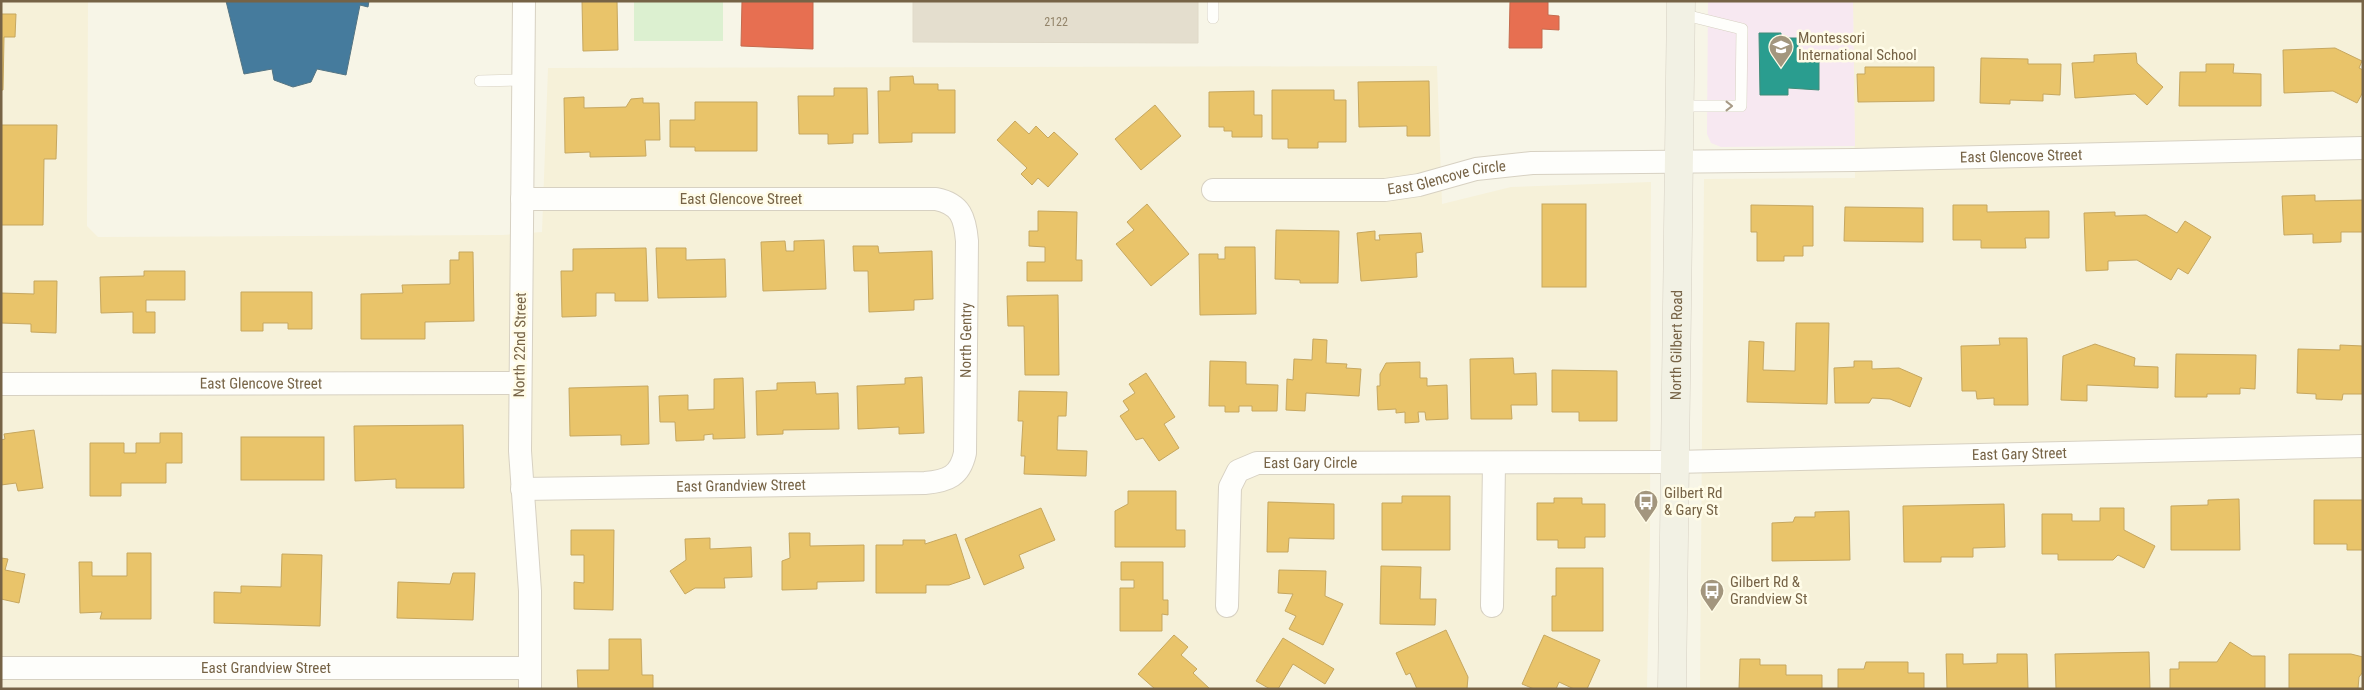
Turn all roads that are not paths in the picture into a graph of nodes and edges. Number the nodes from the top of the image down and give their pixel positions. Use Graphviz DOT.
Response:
graph roads {
  1 [pos="524,1"];
  2 [pos="1213,1"];
  3 [pos="1681,7"];
  4 [pos="1213,18"];
  5 [pos="523,80"];
  6 [pos="480,81"];
  7 [pos="1680,106"];
  8 [pos="2363,148"];
  9 [pos="1680,161"];
  10 [pos="1213,190"];
  11 [pos="522,199"];
  12 [pos="957,208"];
  13 [pos="520,383"];
  14 [pos="1,384"];
  15 [pos="2363,446"];
  16 [pos="1494,462"];
  17 [pos="1675,462"];
  18 [pos="957,474"];
  19 [pos="522,490"];
  20 [pos="1227,606"];
  21 [pos="1492,606"];
  22 [pos="1,668"];
  23 [pos="530,678"];
  24 [pos="1672,689"];
  1 -- 5 [label="street, North 22nd Street"];
  2 -- 4 [label="lane"];
  3 -- 7 [label="main road, North Gilbert Road"];
  7 -- 3 [label="lane, one-way"];
  5 -- 6 [label="lane"];
  5 -- 11 [label="street, North 22nd Street"];
  7 -- 9 [label="main road, North Gilbert Road"];
  8 -- 9 [label="street, East Glencove Street"];
  9 -- 10 [label="street, East Glencove Circle"];
  9 -- 17 [label="main road, North Gilbert Road"];
  11 -- 12 [label="street, East Glencove Street"];
  11 -- 13 [label="street, North 22nd Street"];
  12 -- 18 [label="street, North Gentry"];
  13 -- 14 [label="street, East Glencove Street"];
  13 -- 19 [label="street, North 22nd Street"];
  15 -- 17 [label="street, East Gary Street"];
  16 -- 17 [label="street, East Gary Circle"];
  16 -- 20 [label="street, East Gary Circle"];
  16 -- 21 [label="street"];
  17 -- 24 [label="main road, North Gilbert Road"];
  18 -- 19 [label="street, East Grandview Street"];
  19 -- 23 [label="street, North 22nd Street"];
  22 -- 23 [label="street, East Grandview Street"];
}
